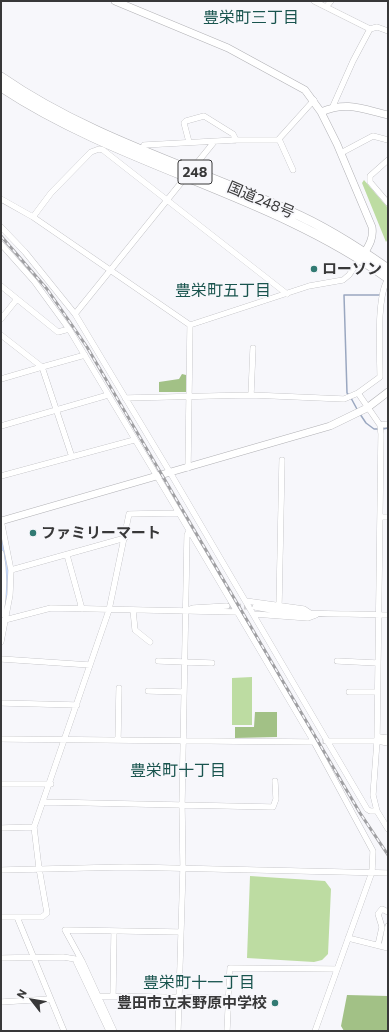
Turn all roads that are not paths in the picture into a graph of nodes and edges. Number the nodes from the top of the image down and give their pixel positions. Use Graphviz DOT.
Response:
graph roads {
  1 [pos="115,1"];
  2 [pos="314,1"];
  3 [pos="331,1"];
  4 [pos="326,7"];
  5 [pos="370,29"];
  6 [pos="388,31"];
  7 [pos="1,77"];
  8 [pos="1,87"];
  9 [pos="314,100"];
  10 [pos="334,106"];
  11 [pos="321,112"];
  12 [pos="388,115"];
  13 [pos="236,140"];
  14 [pos="279,140"];
  15 [pos="388,140"];
  16 [pos="189,142"];
  17 [pos="214,142"];
  18 [pos="108,148"];
  19 [pos="142,150"];
  20 [pos="341,153"];
  21 [pos="388,160"];
  22 [pos="293,170"];
  23 [pos="188,174"];
  24 [pos="1,199"];
  25 [pos="168,199"];
  26 [pos="388,203"];
  27 [pos="33,216"];
  28 [pos="1,227"];
  29 [pos="1,244"];
  30 [pos="362,256"];
  31 [pos="388,269"];
  32 [pos="112,270"];
  33 [pos="388,278"];
  34 [pos="1,286"];
  35 [pos="287,294"];
  36 [pos="18,299"];
  37 [pos="75,314"];
  38 [pos="1,319"];
  39 [pos="190,325"];
  40 [pos="69,329"];
  41 [pos="1,335"];
  42 [pos="253,348"];
  43 [pos="85,355"];
  44 [pos="42,367"];
  45 [pos="1,379"];
  46 [pos="388,392"];
  47 [pos="358,393"];
  48 [pos="108,395"];
  49 [pos="189,395"];
  50 [pos="251,395"];
  51 [pos="125,398"];
  52 [pos="367,408"];
  53 [pos="56,411"];
  54 [pos="388,424"];
  55 [pos="380,425"];
  56 [pos="1,426"];
  57 [pos="134,440"];
  58 [pos="72,457"];
  59 [pos="282,460"];
  60 [pos="188,468"];
  61 [pos="171,474"];
  62 [pos="1,476"];
  63 [pos="157,478"];
  64 [pos="179,514"];
  65 [pos="380,517"];
  66 [pos="388,517"];
  67 [pos="1,521"];
  68 [pos="189,531"];
  69 [pos="125,538"];
  70 [pos="1,553"];
  71 [pos="66,555"];
  72 [pos="11,570"];
  73 [pos="2,572"];
  74 [pos="246,601"];
  75 [pos="227,606"];
  76 [pos="279,606"];
  77 [pos="255,607"];
  78 [pos="82,609"];
  79 [pos="109,610"];
  80 [pos="133,610"];
  81 [pos="185,610"];
  82 [pos="236,612"];
  83 [pos="254,614"];
  84 [pos="315,614"];
  85 [pos="379,614"];
  86 [pos="1,615"];
  87 [pos="388,615"];
  88 [pos="3,621"];
  89 [pos="1,642"];
  90 [pos="150,642"];
  91 [pos="1,659"];
  92 [pos="158,661"];
  93 [pos="337,661"];
  94 [pos="184,662"];
  95 [pos="212,663"];
  96 [pos="377,663"];
  97 [pos="90,665"];
  98 [pos="119,688"];
  99 [pos="148,691"];
  100 [pos="184,692"];
  101 [pos="349,692"];
  102 [pos="376,692"];
  103 [pos="1,703"];
  104 [pos="77,705"];
  105 [pos="388,738"];
  106 [pos="1,739"];
  107 [pos="65,740"];
  108 [pos="118,740"];
  109 [pos="184,740"];
  110 [pos="327,741"];
  111 [pos="377,741"];
  112 [pos="314,742"];
  113 [pos="388,743"];
  114 [pos="275,781"];
  115 [pos="1,784"];
  116 [pos="51,784"];
  117 [pos="44,802"];
  118 [pos="182,805"];
  119 [pos="377,811"];
  120 [pos="34,827"];
  121 [pos="1,828"];
  122 [pos="388,829"];
  123 [pos="183,867"];
  124 [pos="39,868"];
  125 [pos="1,870"];
  126 [pos="372,872"];
  127 [pos="388,873"];
  128 [pos="388,912"];
  129 [pos="1,917"];
  130 [pos="17,917"];
  131 [pos="388,926"];
  132 [pos="114,932"];
  133 [pos="180,932"];
  134 [pos="348,938"];
  135 [pos="383,946"];
  136 [pos="33,957"];
  137 [pos="1,958"];
  138 [pos="80,962"];
  139 [pos="337,969"];
  140 [pos="99,996"];
  141 [pos="113,996"];
  142 [pos="178,997"];
  143 [pos="229,998"];
  144 [pos="50,999"];
  145 [pos="1,1002"];
  146 [pos="64,1031"];
  147 [pos="108,1031"];
  148 [pos="114,1031"];
  149 [pos="178,1031"];
  150 [pos="227,1031"];
  151 [pos="315,1031"];
  1 -- 9 [label="street"];
  2 -- 4 [label="street"];
  3 -- 4 [label="street"];
  4 -- 5 [label="street"];
  5 -- 6 [label="street"];
  5 -- 10 [label="street"];
  7 -- 19 [label="highway, 国道248号 / 248"];
  8 -- 18 [label="highway, 国道248号 / 248"];
  9 -- 11 [label="street"];
  9 -- 14 [label="street"];
  10 -- 11 [label="street"];
  10 -- 12 [label="street"];
  11 -- 20 [label="street"];
  13 -- 14 [label="street"];
  13 -- 16 [label="street"];
  13 -- 17 [label="street"];
  14 -- 22 [label="street"];
  15 -- 20 [label="street"];
  16 -- 17 [label="street"];
  16 -- 19 [label="street"];
  17 -- 23 [label="street"];
  18 -- 23 [label="highway, 国道248号 / 248"];
  18 -- 25 [label="street"];
  18 -- 27 [label="street"];
  19 -- 23 [label="highway, 国道248号 / 248"];
  20 -- 30 [label="street"];
  21 -- 26 [label="street"];
  23 -- 25 [label="street"];
  23 -- 30 [label="highway, 国道248号 / 248"];
  24 -- 27 [label="street"];
  25 -- 32 [label="street"];
  25 -- 35 [label="street"];
  27 -- 32 [label="street"];
  28 -- 37 [label="street"];
  29 -- 40 [label="street"];
  30 -- 31 [label="highway, 国道248号 / 248"];
  30 -- 33 [label="highway, 国道248号 / 248"];
  30 -- 35 [label="street"];
  32 -- 37 [label="street"];
  32 -- 39 [label="street"];
  33 -- 47 [label="street"];
  34 -- 36 [label="street"];
  35 -- 39 [label="street"];
  36 -- 38 [label="street"];
  36 -- 40 [label="street"];
  37 -- 51 [label="street"];
  39 -- 49 [label="street"];
  40 -- 43 [label="street"];
  41 -- 44 [label="street"];
  42 -- 50 [label="street"];
  43 -- 44 [label="street"];
  43 -- 48 [label="street"];
  44 -- 45 [label="street"];
  44 -- 53 [label="street"];
  46 -- 52 [label="street"];
  47 -- 50 [label="street"];
  47 -- 52 [label="street"];
  48 -- 53 [label="street"];
  48 -- 57 [label="street"];
  49 -- 50 [label="street"];
  49 -- 51 [label="street"];
  49 -- 60 [label="street"];
  51 -- 61 [label="street"];
  52 -- 55 [label="street"];
  52 -- 60 [label="street"];
  53 -- 56 [label="street"];
  53 -- 58 [label="street"];
  54 -- 55 [label="street"];
  55 -- 65 [label="street"];
  57 -- 58 [label="street"];
  57 -- 63 [label="street"];
  58 -- 62 [label="street"];
  59 -- 76 [label="street"];
  60 -- 61 [label="street"];
  61 -- 63 [label="street"];
  61 -- 74 [label="street"];
  63 -- 64 [label="street"];
  63 -- 67 [label="street"];
  64 -- 68 [label="street"];
  64 -- 69 [label="street"];
  65 -- 66 [label="street"];
  65 -- 85 [label="street"];
  67 -- 72 [label="street"];
  68 -- 81 [label="street"];
  68 -- 82 [label="street"];
  69 -- 71 [label="street"];
  69 -- 79 [label="street"];
  70 -- 73 [label="street"];
  71 -- 72 [label="street"];
  71 -- 78 [label="street"];
  72 -- 88 [label="street"];
  73 -- 86 [label="street"];
  74 -- 76 [label="street"];
  74 -- 83 [label="street"];
  75 -- 81 [label="street"];
  76 -- 84 [label="street"];
  77 -- 84 [label="street"];
  78 -- 79 [label="street"];
  78 -- 88 [label="street"];
  79 -- 80 [label="street"];
  79 -- 97 [label="street"];
  80 -- 81 [label="street"];
  80 -- 90 [label="street"];
  81 -- 82 [label="street"];
  81 -- 94 [label="street"];
  82 -- 112 [label="street"];
  83 -- 84 [label="street"];
  83 -- 110 [label="street"];
  84 -- 85 [label="street"];
  85 -- 87 [label="street"];
  85 -- 96 [label="street"];
  88 -- 89 [label="street"];
  91 -- 97 [label="street"];
  92 -- 94 [label="street"];
  93 -- 96 [label="street"];
  94 -- 95 [label="street"];
  94 -- 100 [label="street"];
  96 -- 102 [label="street"];
  97 -- 104 [label="street"];
  98 -- 108 [label="street"];
  99 -- 100 [label="street"];
  100 -- 109 [label="street"];
  101 -- 102 [label="street"];
  102 -- 111 [label="street"];
  103 -- 104 [label="street"];
  104 -- 107 [label="street"];
  105 -- 111 [label="street"];
  106 -- 107 [label="street"];
  107 -- 108 [label="street"];
  107 -- 116 [label="street"];
  108 -- 109 [label="street"];
  109 -- 112 [label="street"];
  109 -- 118 [label="street"];
  110 -- 111 [label="street"];
  110 -- 119 [label="street"];
  111 -- 113 [label="street"];
  111 -- 119 [label="street"];
  112 -- 126 [label="street"];
  114 -- 118 [label="street"];
  115 -- 116 [label="street"];
  116 -- 117 [label="street"];
  117 -- 118 [label="street"];
  117 -- 120 [label="street"];
  118 -- 123 [label="street"];
  119 -- 122 [label="street"];
  120 -- 121 [label="street"];
  120 -- 124 [label="street"];
  123 -- 124 [label="street"];
  123 -- 126 [label="street"];
  123 -- 133 [label="street"];
  124 -- 125 [label="street"];
  124 -- 130 [label="street"];
  126 -- 127 [label="street"];
  126 -- 134 [label="street"];
  128 -- 135 [label="street"];
  129 -- 130 [label="street"];
  130 -- 136 [label="street"];
  131 -- 135 [label="street"];
  132 -- 133 [label="street"];
  132 -- 138 [label="street"];
  132 -- 141 [label="street"];
  133 -- 142 [label="street"];
  134 -- 135 [label="street"];
  134 -- 139 [label="street"];
  136 -- 137 [label="street"];
  136 -- 138 [label="street"];
  136 -- 144 [label="street"];
  138 -- 140 [label="street"];
  138 -- 147 [label="street"];
  139 -- 143 [label="street"];
  139 -- 151 [label="street"];
  140 -- 141 [label="street"];
  140 -- 148 [label="street"];
  141 -- 142 [label="street"];
  142 -- 143 [label="street"];
  142 -- 149 [label="street"];
  143 -- 150 [label="street"];
  144 -- 145 [label="street"];
  144 -- 146 [label="street"];
}
